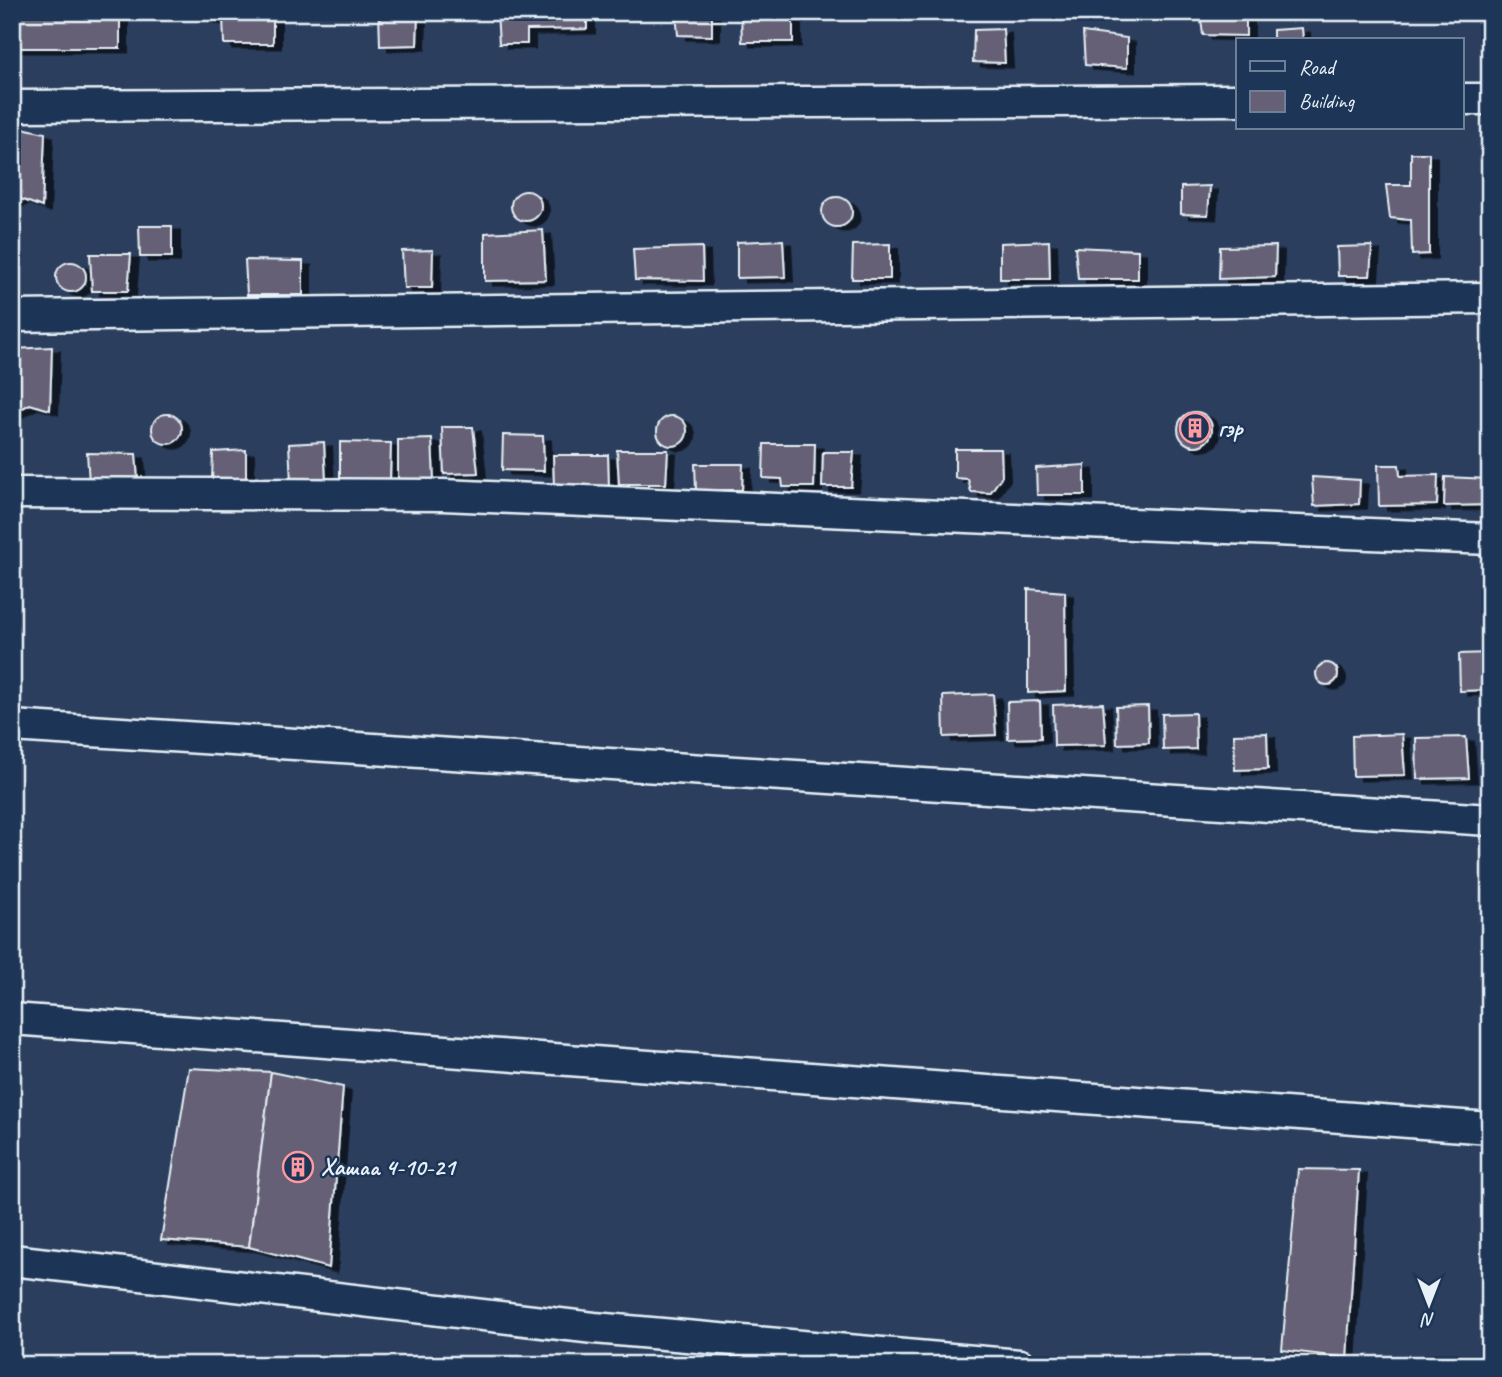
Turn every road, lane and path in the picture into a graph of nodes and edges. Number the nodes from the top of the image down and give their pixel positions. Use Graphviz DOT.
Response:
graph roads {
  1 [pos="1464,99"];
  2 [pos="1490,99"];
  3 [pos="1236,100"];
  4 [pos="12,106"];
  5 [pos="1490,298"];
  6 [pos="12,316"];
  7 [pos="12,493"];
  8 [pos="1490,538"];
  9 [pos="12,726"];
  10 [pos="1490,820"];
  11 [pos="12,1019"];
  12 [pos="1490,1128"];
  13 [pos="12,1260"];
  14 [pos="1020,1365"];
  1 -- 2 [label="street"];
  3 -- 4 [label="street"];
  5 -- 6 [label="street"];
  7 -- 8 [label="street"];
  9 -- 10 [label="street"];
  11 -- 12 [label="street"];
  13 -- 14 [label="street"];
}
